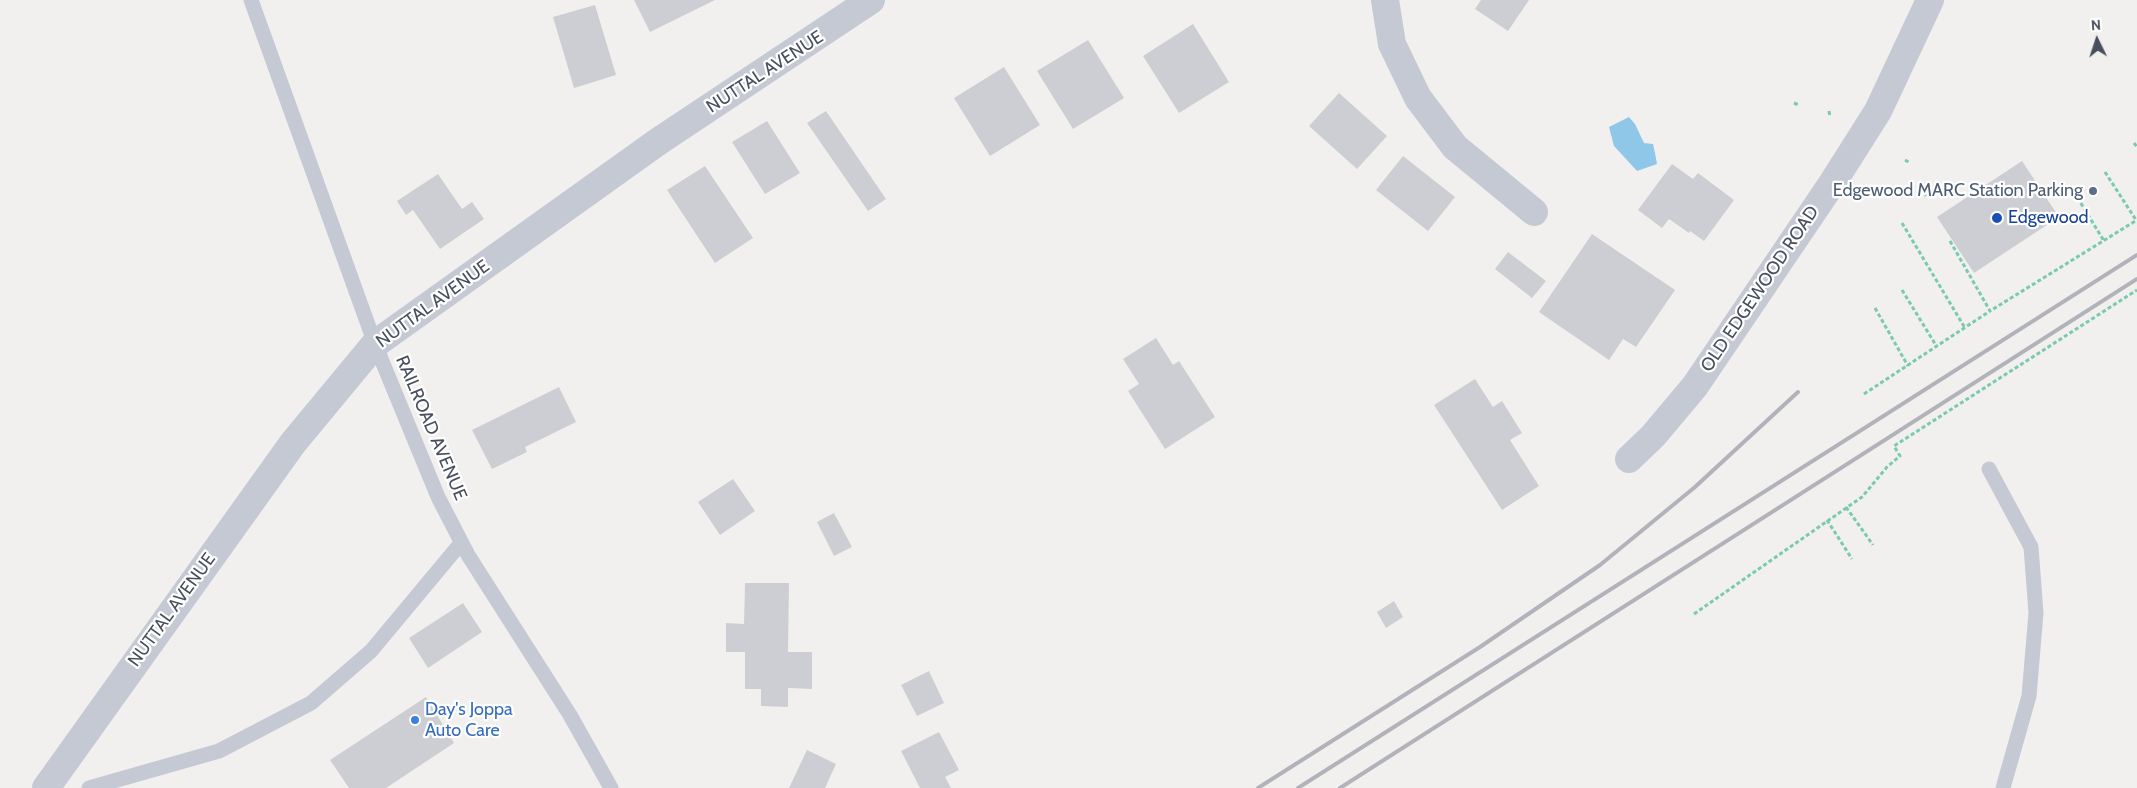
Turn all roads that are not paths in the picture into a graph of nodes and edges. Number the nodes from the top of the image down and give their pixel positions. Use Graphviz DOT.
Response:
graph roads {
  1 [pos="251,0"];
  2 [pos="871,0"];
  3 [pos="1385,0"];
  4 [pos="1930,0"];
  5 [pos="1534,212"];
  6 [pos="375,344"];
  7 [pos="1629,459"];
  8 [pos="1989,469"];
  9 [pos="461,543"];
  10 [pos="51,787"];
  11 [pos="89,788"];
  12 [pos="611,788"];
  13 [pos="2003,788"];
  1 -- 6 [label="lane, RAILROAD AVENUE"];
  2 -- 6 [label="street, NUTTAL AVENUE"];
  3 -- 5 [label="street"];
  4 -- 7 [label="street, OLD EDGEWOOD ROAD"];
  6 -- 9 [label="lane, RAILROAD AVENUE"];
  6 -- 10 [label="street, NUTTAL AVENUE"];
  8 -- 13 [label="lane"];
  9 -- 11 [label="lane"];
  9 -- 12 [label="lane, RAILROAD AVENUE"];
}
